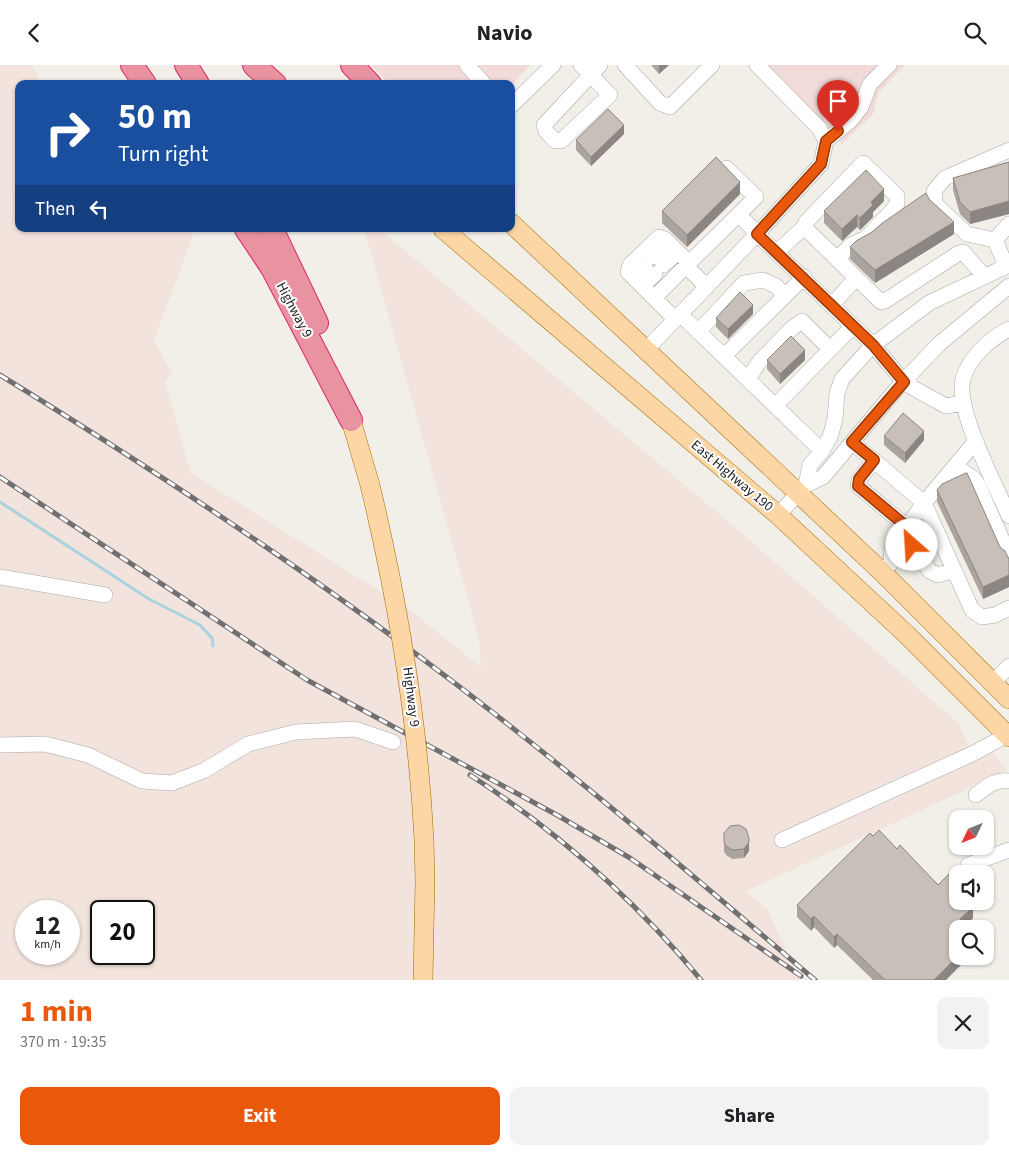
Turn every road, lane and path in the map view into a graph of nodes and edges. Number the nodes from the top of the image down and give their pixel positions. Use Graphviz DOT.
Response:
graph roads {
  1 [pos="132,65"];
  2 [pos="186,65"];
  3 [pos="254,65"];
  4 [pos="352,65"];
  5 [pos="466,65"];
  6 [pos="553,65"];
  7 [pos="625,65"];
  8 [pos="712,65"];
  9 [pos="758,65"];
  10 [pos="889,65"];
  11 [pos="590,68"];
  12 [pos="142,80"];
  13 [pos="195,80"];
  14 [pos="271,80"];
  15 [pos="366,80"];
  16 [pos="480,80"];
  17 [pos="515,102"];
  18 [pos="826,141"];
  19 [pos="1009,150"];
  20 [pos="726,168"];
  21 [pos="739,214"];
  22 [pos="1009,224"];
  23 [pos="515,227"];
  24 [pos="804,227"];
  25 [pos="248,232"];
  26 [pos="273,232"];
  27 [pos="447,232"];
  28 [pos="757,234"];
  29 [pos="995,240"];
  30 [pos="673,247"];
  31 [pos="777,252"];
  32 [pos="837,259"];
  33 [pos="687,265"];
  34 [pos="1008,266"];
  35 [pos="984,276"];
  36 [pos="804,277"];
  37 [pos="856,278"];
  38 [pos="637,282"];
  39 [pos="1009,286"];
  40 [pos="707,287"];
  41 [pos="785,296"];
  42 [pos="654,298"];
  43 [pos="832,305"];
  44 [pos="678,317"];
  45 [pos="853,326"];
  46 [pos="1009,329"];
  47 [pos="698,332"];
  48 [pos="873,345"];
  49 [pos="830,349"];
  50 [pos="646,350"];
  51 [pos="724,356"];
  52 [pos="748,379"];
  53 [pos="904,382"];
  54 [pos="964,403"];
  55 [pos="775,406"];
  56 [pos="352,420"];
  57 [pos="852,442"];
  58 [pos="977,443"];
  59 [pos="822,451"];
  60 [pos="874,460"];
  61 [pos="955,466"];
  62 [pos="802,489"];
  63 [pos="924,503"];
  64 [pos="778,515"];
  65 [pos="1009,517"];
  66 [pos="907,527"];
  67 [pos="1009,555"];
  68 [pos="954,569"];
  69 [pos="882,572"];
  70 [pos="0,577"];
  71 [pos="105,595"];
  72 [pos="1009,608"];
  73 [pos="907,635"];
  74 [pos="1009,666"];
  75 [pos="993,683"];
  76 [pos="1009,699"];
  77 [pos="1008,736"];
  78 [pos="393,742"];
  79 [pos="0,745"];
  80 [pos="1009,781"];
  81 [pos="976,795"];
  82 [pos="782,840"];
  83 [pos="1007,854"];
  84 [pos="968,865"];
  85 [pos="423,980"];
  1 -- 12 [label="highway"];
  2 -- 13 [label="highway"];
  3 -- 14 [label="highway"];
  4 -- 15 [label="highway"];
  5 -- 16 [label="street"];
  6 -- 17 [label="street"];
  7 -- 8 [label="street"];
  9 -- 18 [label="street"];
  10 -- 18 [label="street"];
  11 -- 11 [label="street"];
  18 -- 28 [label="street"];
  19 -- 29 [label="street"];
  20 -- 21 [label="street"];
  21 -- 28 [label="street"];
  21 -- 33 [label="street"];
  22 -- 29 [label="street"];
  23 -- 50 [label="main road"];
  24 -- 31 [label="street"];
  24 -- 32 [label="street"];
  24 -- 32 [label="street"];
  25 -- 56 [label="highway, Highway 9"];
  26 -- 56 [label="highway, Highway 9"];
  27 -- 64 [label="main road, East Highway 190"];
  28 -- 31 [label="street"];
  28 -- 40 [label="street"];
  29 -- 34 [label="street"];
  30 -- 33 [label="street"];
  30 -- 38 [label="street"];
  30 -- 38 [label="street"];
  31 -- 36 [label="street"];
  32 -- 37 [label="street"];
  33 -- 40 [label="street"];
  33 -- 42 [label="street"];
  34 -- 35 [label="street"];
  35 -- 37 [label="street"];
  35 -- 48 [label="street"];
  36 -- 41 [label="street"];
  36 -- 43 [label="street"];
  37 -- 43 [label="street"];
  38 -- 42 [label="street"];
  39 -- 53 [label="street"];
  40 -- 44 [label="street"];
  41 -- 47 [label="street"];
  41 -- 51 [label="street"];
  42 -- 44 [label="street"];
  43 -- 45 [label="street"];
  44 -- 47 [label="street"];
  44 -- 50 [label="street"];
  45 -- 48 [label="street"];
  45 -- 49 [label="street"];
  46 -- 54 [label="street"];
  47 -- 51 [label="street"];
  48 -- 53 [label="street"];
  48 -- 59 [label="street"];
  49 -- 52 [label="street"];
  49 -- 55 [label="street"];
  50 -- 62 [label="main road"];
  51 -- 52 [label="street"];
  52 -- 55 [label="street"];
  53 -- 54 [label="street"];
  53 -- 57 [label="street"];
  54 -- 58 [label="street"];
  55 -- 59 [label="street"];
  56 -- 85 [label="main road, Highway 9, bridge"];
  57 -- 60 [label="street"];
  57 -- 62 [label="street"];
  58 -- 61 [label="street"];
  58 -- 65 [label="street"];
  59 -- 62 [label="street"];
  60 -- 63 [label="street"];
  60 -- 66 [label="street"];
  61 -- 63 [label="street"];
  61 -- 67 [label="street"];
  62 -- 64 [label="street"];
  62 -- 69 [label="main road"];
  63 -- 66 [label="street"];
  63 -- 68 [label="street"];
  64 -- 73 [label="main road, East Highway 190"];
  66 -- 68 [label="street"];
  66 -- 69 [label="street"];
  68 -- 72 [label="street"];
  69 -- 75 [label="main road"];
  70 -- 71 [label="street"];
  73 -- 75 [label="main road"];
  73 -- 77 [label="main road, East Highway 190"];
  74 -- 75 [label="street"];
  75 -- 76 [label="main road"];
  77 -- 82 [label="street"];
  78 -- 79 [label="street"];
  80 -- 81 [label="street"];
  83 -- 84 [label="street"];
}
